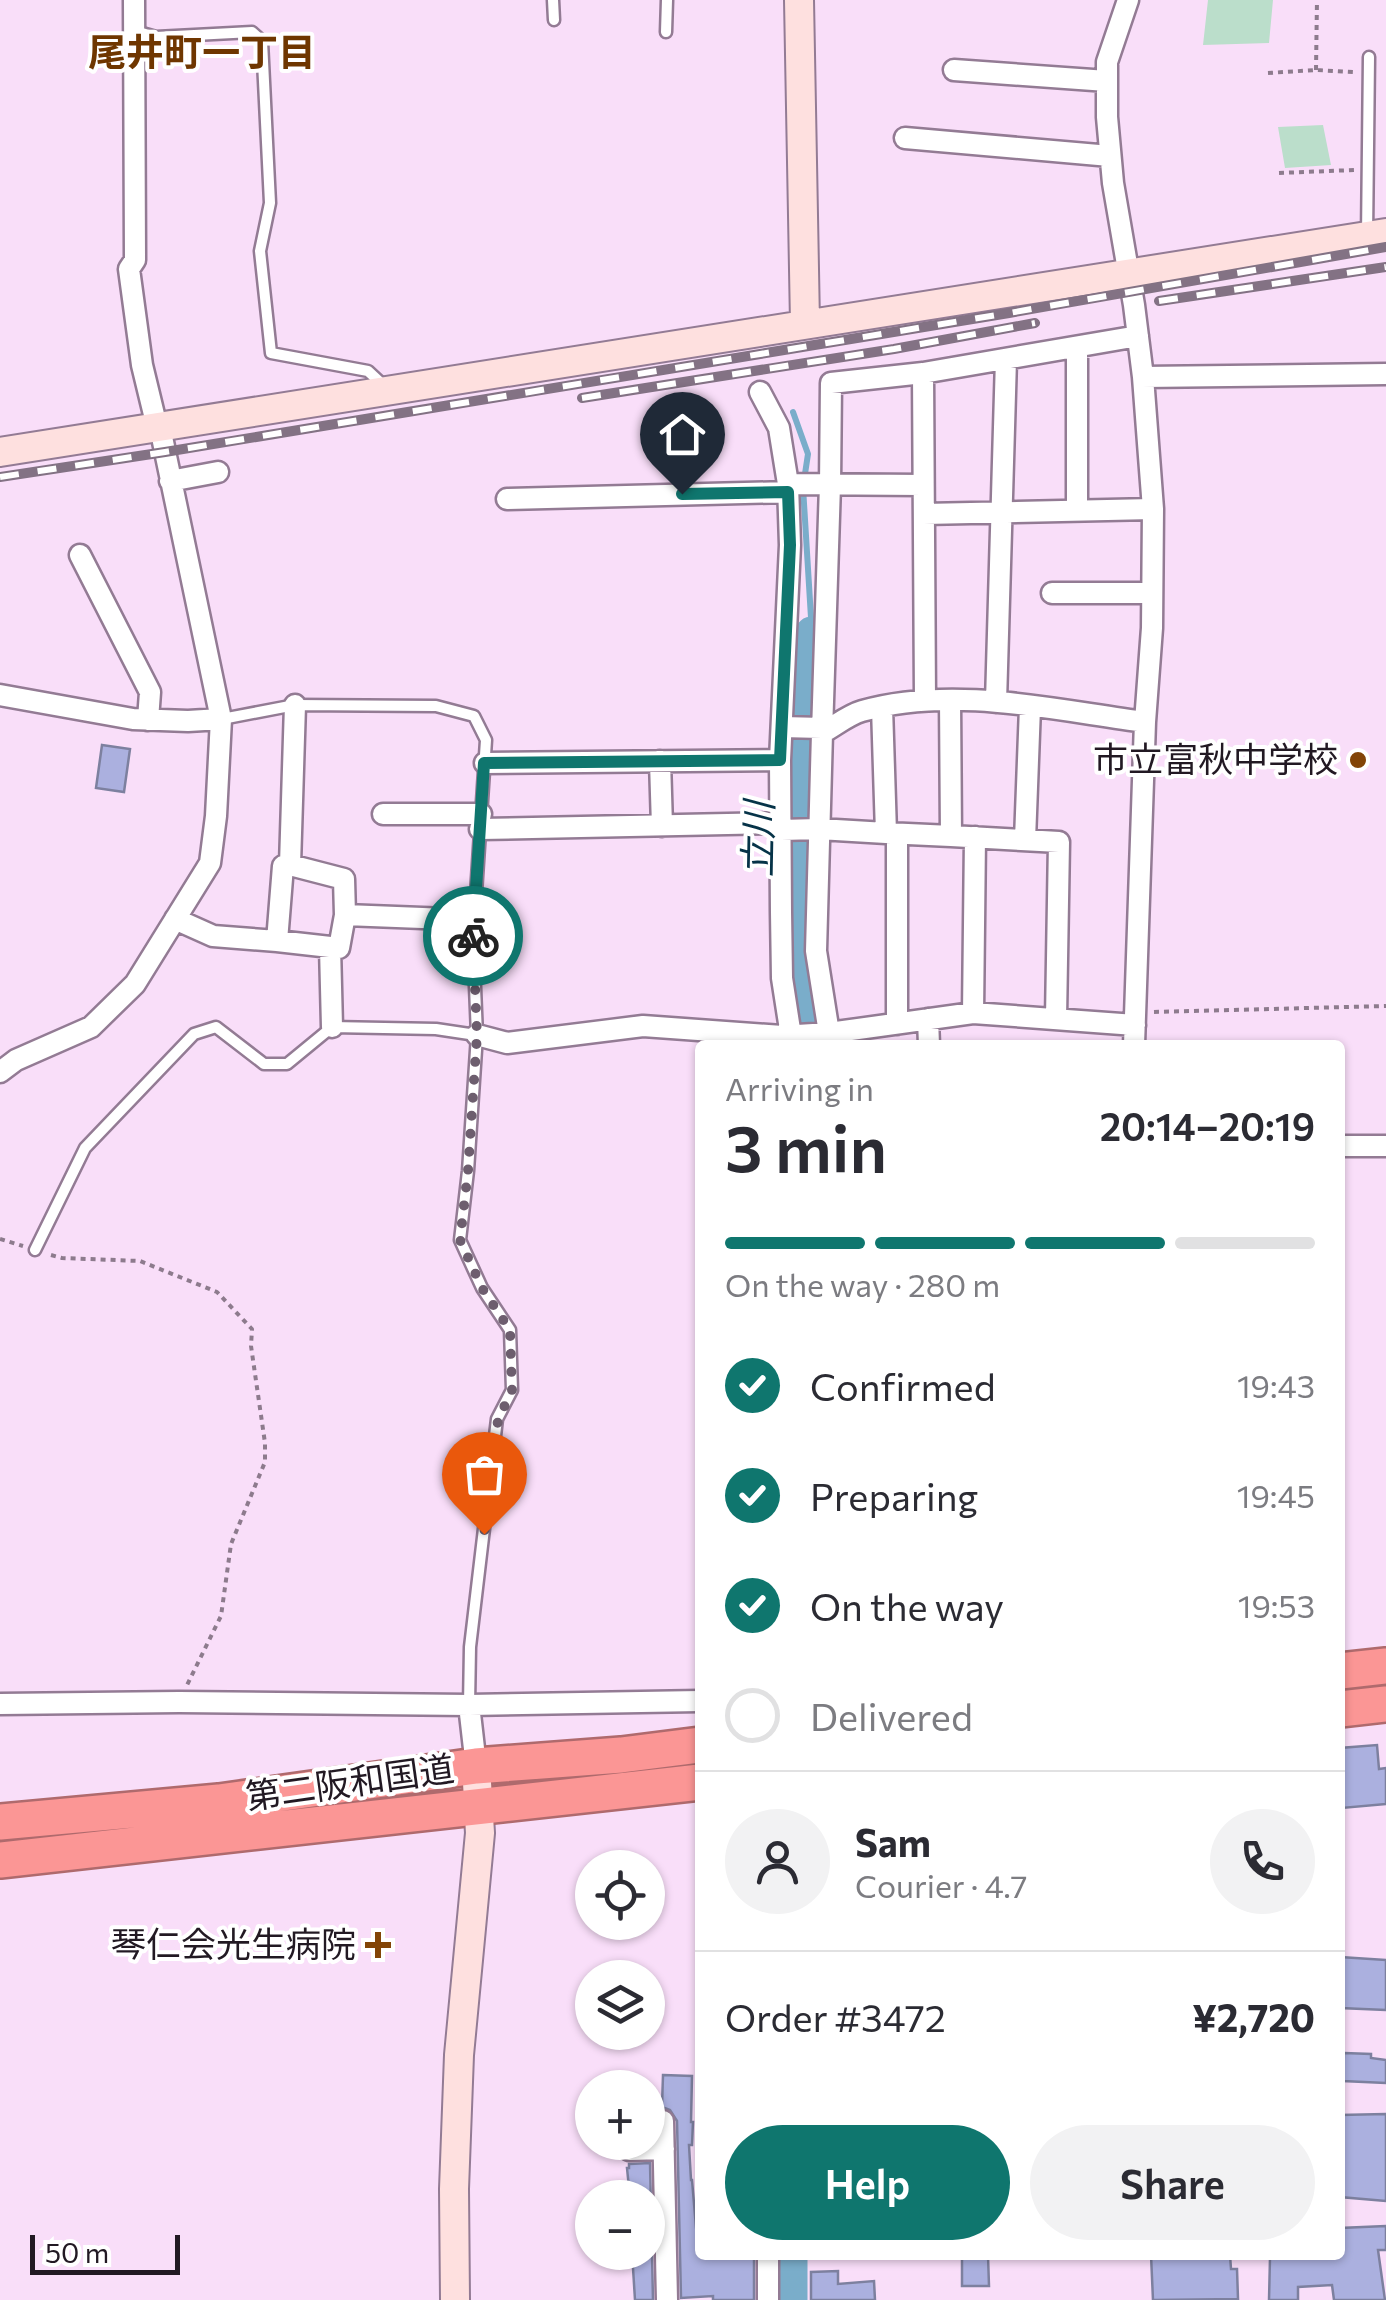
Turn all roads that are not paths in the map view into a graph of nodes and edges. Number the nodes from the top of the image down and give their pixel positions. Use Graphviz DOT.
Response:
graph roads {
  1 [pos="134,0"];
  2 [pos="553,0"];
  3 [pos="667,0"];
  4 [pos="799,0"];
  5 [pos="1128,0"];
  6 [pos="554,20"];
  7 [pos="135,31"];
  8 [pos="666,32"];
  9 [pos="1369,57"];
  10 [pos="954,70"];
  11 [pos="1107,81"];
  12 [pos="905,138"];
  13 [pos="1110,156"];
  14 [pos="1376,234"];
  15 [pos="1128,275"];
  16 [pos="805,323"];
  17 [pos="1138,336"];
  18 [pos="1077,347"];
  19 [pos="1006,359"];
  20 [pos="923,373"];
  21 [pos="1386,374"];
  22 [pos="1144,377"];
  23 [pos="389,391"];
  24 [pos="760,392"];
  25 [pos="158,428"];
  26 [pos="0,452"];
  27 [pos="218,472"];
  28 [pos="170,481"];
  29 [pos="824,485"];
  30 [pos="923,485"];
  31 [pos="788,487"];
  32 [pos="507,499"];
  33 [pos="1153,509"];
  34 [pos="1077,510"];
  35 [pos="1002,512"];
  36 [pos="924,514"];
  37 [pos="80,555"];
  38 [pos="1052,593"];
  39 [pos="1152,593"];
  40 [pos="0,695"];
  41 [pos="925,698"];
  42 [pos="950,700"];
  43 [pos="996,702"];
  44 [pos="295,704"];
  45 [pos="882,707"];
  46 [pos="1030,707"];
  47 [pos="221,719"];
  48 [pos="148,720"];
  49 [pos="1145,722"];
  50 [pos="784,727"];
  51 [pos="819,730"];
  52 [pos="780,760"];
  53 [pos="660,761"];
  54 [pos="484,763"];
  55 [pos="383,814"];
  56 [pos="481,821"];
  57 [pos="662,826"];
  58 [pos="782,828"];
  59 [pos="815,830"];
  60 [pos="892,834"];
  61 [pos="951,836"];
  62 [pos="975,837"];
  63 [pos="1025,840"];
  64 [pos="290,865"];
  65 [pos="345,915"];
  66 [pos="175,919"];
  67 [pos="474,920"];
  68 [pos="277,942"];
  69 [pos="330,947"];
  70 [pos="974,1013"];
  71 [pos="1056,1018"];
  72 [pos="928,1019"];
  73 [pos="897,1024"];
  74 [pos="332,1027"];
  75 [pos="1134,1027"];
  76 [pos="825,1033"];
  77 [pos="477,1035"];
  78 [pos="792,1036"];
  79 [pos="929,1040"];
  80 [pos="0,1072"];
  81 [pos="1345,1146"];
  82 [pos="1386,1146"];
  83 [pos="36,1250"];
  84 [pos="1386,1666"];
  85 [pos="1345,1670"];
  86 [pos="695,1701"];
  87 [pos="0,1704"];
  88 [pos="469,1704"];
  89 [pos="1386,1704"];
  90 [pos="1345,1708"];
  91 [pos="695,1747"];
  92 [pos="476,1766"];
  93 [pos="695,1783"];
  94 [pos="478,1808"];
  95 [pos="0,1822"];
  96 [pos="0,1860"];
  97 [pos="665,2159"];
  98 [pos="768,2260"];
  99 [pos="456,2300"];
  100 [pos="667,2300"];
  101 [pos="768,2300"];
  1 -- 7 [label="street"];
  2 -- 6 [label="lane"];
  3 -- 8 [label="lane"];
  4 -- 16 [label="street"];
  5 -- 11 [label="street"];
  7 -- 23 [label="lane"];
  7 -- 25 [label="street"];
  9 -- 14 [label="lane"];
  10 -- 11 [label="street"];
  11 -- 13 [label="street"];
  12 -- 13 [label="street"];
  13 -- 15 [label="street"];
  14 -- 15 [label="street"];
  15 -- 16 [label="street"];
  15 -- 17 [label="street"];
  16 -- 23 [label="street"];
  17 -- 18 [label="street"];
  17 -- 22 [label="street"];
  18 -- 19 [label="street"];
  18 -- 34 [label="street"];
  19 -- 20 [label="street"];
  19 -- 35 [label="street"];
  20 -- 29 [label="street"];
  20 -- 30 [label="street"];
  21 -- 22 [label="street"];
  22 -- 33 [label="street"];
  23 -- 25 [label="street"];
  24 -- 31 [label="street"];
  25 -- 26 [label="street"];
  25 -- 28 [label="street"];
  27 -- 28 [label="street"];
  28 -- 47 [label="street"];
  29 -- 30 [label="street"];
  29 -- 31 [label="street"];
  29 -- 51 [label="street"];
  30 -- 36 [label="street"];
  31 -- 32 [label="street"];
  31 -- 50 [label="street"];
  33 -- 34 [label="street"];
  33 -- 39 [label="street"];
  34 -- 35 [label="street"];
  35 -- 36 [label="street"];
  35 -- 43 [label="street"];
  36 -- 41 [label="street"];
  37 -- 48 [label="street"];
  38 -- 39 [label="street"];
  39 -- 49 [label="street"];
  40 -- 48 [label="street"];
  41 -- 42 [label="street"];
  41 -- 45 [label="street"];
  42 -- 43 [label="street"];
  42 -- 61 [label="street"];
  43 -- 46 [label="street"];
  44 -- 47 [label="lane"];
  44 -- 54 [label="lane"];
  44 -- 64 [label="street"];
  45 -- 51 [label="street"];
  45 -- 60 [label="street"];
  46 -- 49 [label="street"];
  46 -- 63 [label="street"];
  47 -- 48 [label="street"];
  47 -- 66 [label="street"];
  49 -- 75 [label="street"];
  50 -- 51 [label="street"];
  50 -- 52 [label="street"];
  51 -- 59 [label="street"];
  52 -- 53 [label="street"];
  52 -- 58 [label="street"];
  53 -- 54 [label="street"];
  53 -- 57 [label="street"];
  54 -- 56 [label="lane"];
  55 -- 56 [label="street"];
  56 -- 57 [label="street"];
  56 -- 67 [label="lane"];
  57 -- 58 [label="street"];
  58 -- 59 [label="street"];
  58 -- 78 [label="street"];
  59 -- 60 [label="street"];
  59 -- 76 [label="street"];
  60 -- 61 [label="street"];
  60 -- 73 [label="street"];
  61 -- 62 [label="street"];
  62 -- 63 [label="street"];
  62 -- 70 [label="street"];
  63 -- 71 [label="street"];
  64 -- 65 [label="street"];
  64 -- 68 [label="street"];
  65 -- 67 [label="street"];
  65 -- 69 [label="street"];
  66 -- 68 [label="street"];
  66 -- 80 [label="street"];
  67 -- 77 [label="lane"];
  68 -- 69 [label="street"];
  69 -- 74 [label="street"];
  70 -- 71 [label="street"];
  70 -- 72 [label="street"];
  71 -- 75 [label="street"];
  72 -- 73 [label="street"];
  72 -- 79 [label="street"];
  73 -- 76 [label="street"];
  74 -- 77 [label="lane"];
  74 -- 83 [label="lane"];
  76 -- 78 [label="street"];
  77 -- 78 [label="street"];
  77 -- 88 [label="lane"];
  81 -- 82 [label="street"];
  84 -- 85 [label="highway"];
  86 -- 88 [label="street"];
  87 -- 88 [label="street"];
  88 -- 92 [label="street"];
  89 -- 90 [label="highway"];
  91 -- 92 [label="highway, 第二阪和国道"];
  92 -- 94 [label="street"];
  92 -- 95 [label="highway, 第二阪和国道"];
  93 -- 94 [label="highway, 第二阪和国道"];
  94 -- 96 [label="highway, 第二阪和国道"];
  94 -- 99 [label="street"];
  97 -- 100 [label="street"];
  98 -- 101 [label="street"];
}
